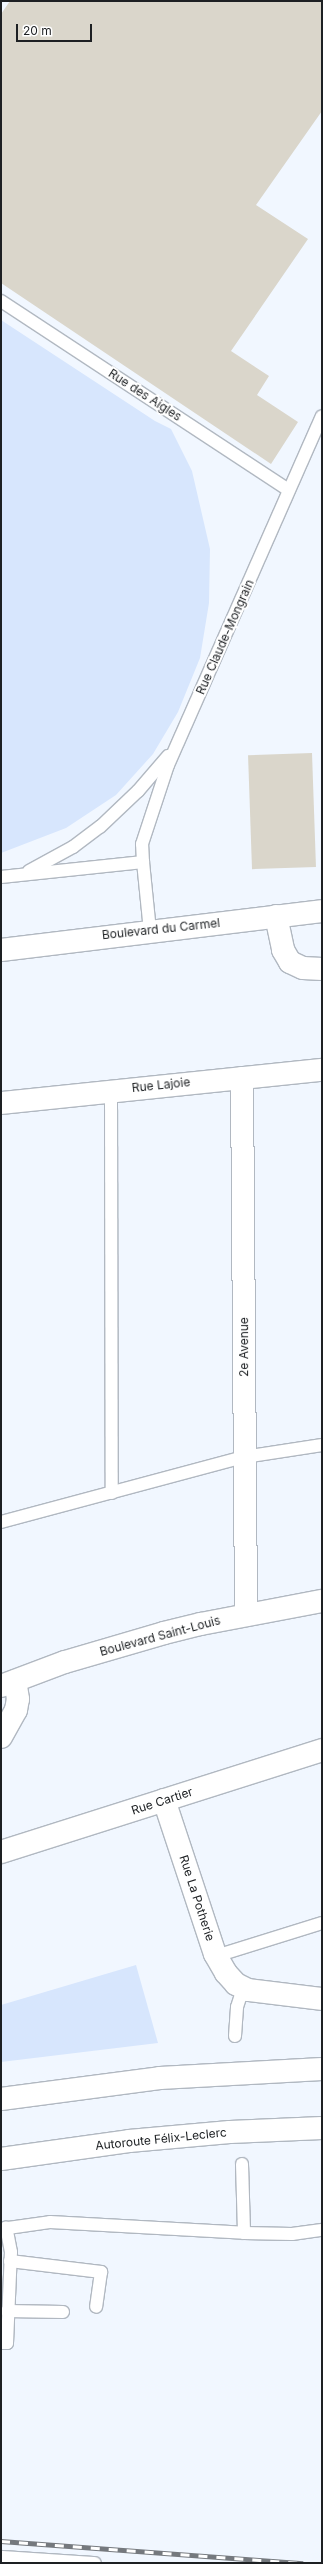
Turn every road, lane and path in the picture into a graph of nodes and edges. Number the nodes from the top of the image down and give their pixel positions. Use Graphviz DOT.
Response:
graph roads {
  1 [pos="1,301"];
  2 [pos="322,416"];
  3 [pos="318,432"];
  4 [pos="289,490"];
  5 [pos="178,743"];
  6 [pos="143,862"];
  7 [pos="17,876"];
  8 [pos="1,877"];
  9 [pos="322,911"];
  10 [pos="276,916"];
  11 [pos="150,931"];
  12 [pos="1,950"];
  13 [pos="322,969"];
  14 [pos="322,1070"];
  15 [pos="242,1078"];
  16 [pos="111,1091"];
  17 [pos="1,1103"];
  18 [pos="322,1445"];
  19 [pos="244,1457"];
  20 [pos="112,1493"];
  21 [pos="1,1522"];
  22 [pos="322,1601"];
  23 [pos="246,1615"];
  24 [pos="8,1683"];
  25 [pos="1,1737"];
  26 [pos="322,1750"];
  27 [pos="164,1800"];
  28 [pos="1,1852"];
  29 [pos="322,1923"];
  30 [pos="216,1956"];
  31 [pos="243,1988"];
  32 [pos="322,1999"];
  33 [pos="235,2036"];
  34 [pos="322,2069"];
  35 [pos="1,2099"];
  36 [pos="322,2128"];
  37 [pos="1,2159"];
  38 [pos="242,2164"];
  39 [pos="4,2228"];
  40 [pos="322,2230"];
  41 [pos="244,2233"];
  42 [pos="10,2261"];
  43 [pos="96,2307"];
  44 [pos="7,2311"];
  45 [pos="63,2312"];
  46 [pos="1,2343"];
  47 [pos="1,2557"];
  48 [pos="95,2563"];
  1 -- 4 [label="lane, Rue des Aigles"];
  2 -- 3 [label="lane, Rue Claude-Mongrain"];
  3 -- 4 [label="lane, Rue Claude-Mongrain"];
  4 -- 5 [label="lane, Rue Claude-Mongrain"];
  5 -- 6 [label="lane, Rue Claude-Mongrain"];
  5 -- 7 [label="lane"];
  6 -- 7 [label="lane"];
  6 -- 11 [label="lane, Rue Claude-Mongrain"];
  7 -- 8 [label="lane"];
  9 -- 10 [label="main road, Boulevard du Carmel"];
  10 -- 11 [label="main road, Boulevard du Carmel"];
  10 -- 13 [label="main road"];
  11 -- 12 [label="main road, Boulevard du Carmel"];
  14 -- 15 [label="main road, Rue Lajoie"];
  15 -- 16 [label="main road, Rue Lajoie"];
  15 -- 19 [label="main road, 2e Avenue"];
  16 -- 17 [label="main road, Rue Lajoie"];
  16 -- 20 [label="lane"];
  18 -- 19 [label="lane"];
  19 -- 20 [label="lane"];
  19 -- 23 [label="main road, 2e Avenue"];
  20 -- 21 [label="lane"];
  22 -- 23 [label="main road, Boulevard Saint-Louis"];
  23 -- 24 [label="main road, Boulevard Saint-Louis"];
  24 -- 25 [label="main road"];
  26 -- 27 [label="main road, Rue Cartier"];
  27 -- 28 [label="main road, Rue Cartier"];
  27 -- 30 [label="main road, Rue La Potherie"];
  29 -- 30 [label="lane"];
  30 -- 31 [label="main road, Rue La Potherie"];
  31 -- 32 [label="main road"];
  31 -- 33 [label="lane"];
  34 -- 35 [label="main road"];
  36 -- 37 [label="main road, Autoroute Félix-Leclerc"];
  38 -- 41 [label="lane"];
  39 -- 41 [label="lane"];
  39 -- 42 [label="lane"];
  40 -- 41 [label="lane"];
  42 -- 43 [label="lane"];
  42 -- 44 [label="lane"];
  44 -- 45 [label="lane"];
  44 -- 46 [label="lane"];
  47 -- 48 [label="lane"];
}
